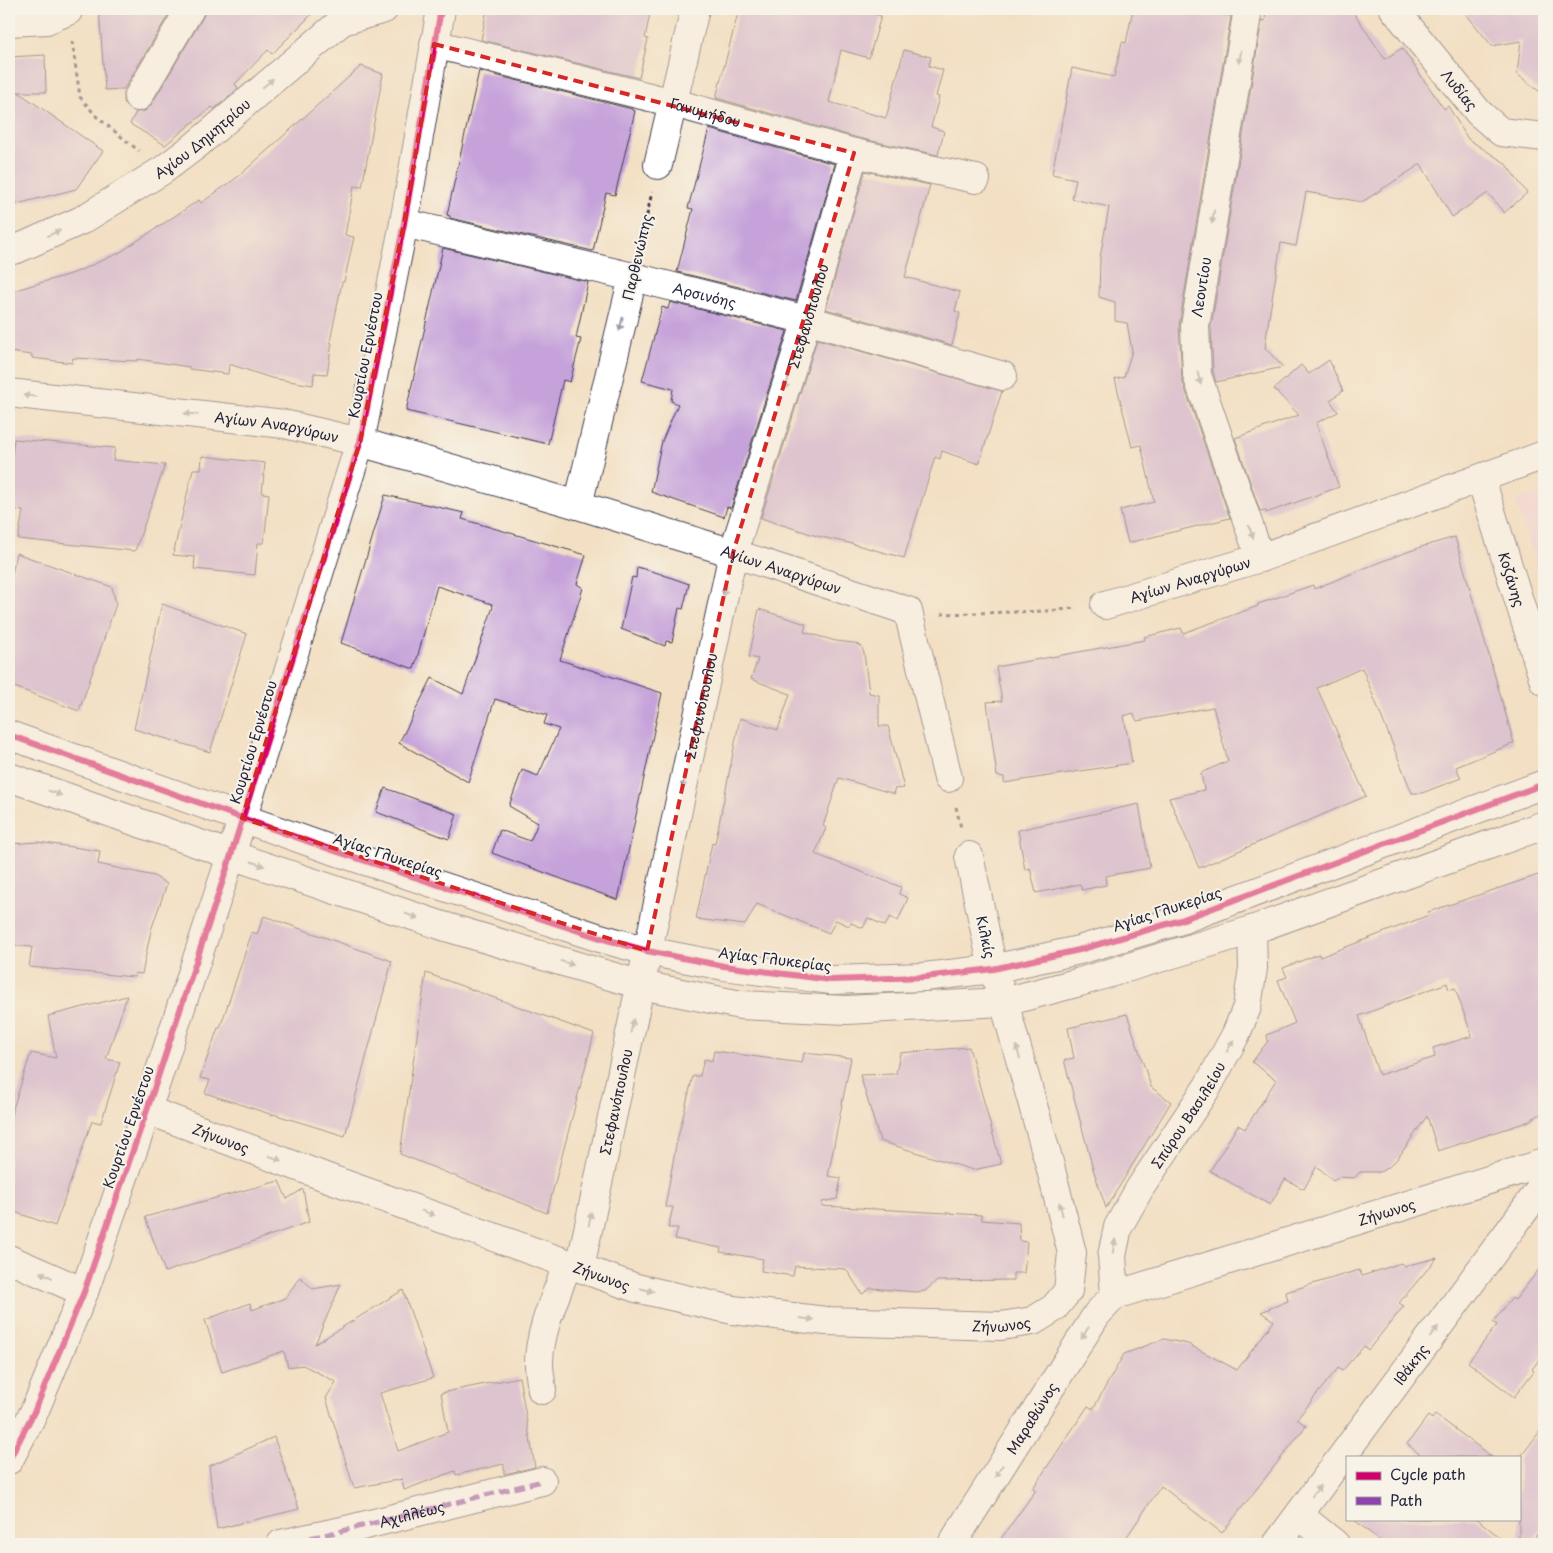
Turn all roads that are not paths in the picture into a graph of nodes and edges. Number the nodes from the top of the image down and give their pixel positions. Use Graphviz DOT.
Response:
graph roads {
  1 [pos="190,9"];
  2 [pos="384,9"];
  3 [pos="441,9"];
  4 [pos="695,9"];
  5 [pos="1248,9"];
  6 [pos="1394,9"];
  7 [pos="68,10"];
  8 [pos="9,22"];
  9 [pos="434,44"];
  10 [pos="138,97"];
  11 [pos="674,103"];
  12 [pos="1544,137"];
  13 [pos="854,153"];
  14 [pos="658,165"];
  15 [pos="976,179"];
  16 [pos="404,223"];
  17 [pos="9,251"];
  18 [pos="633,277"];
  19 [pos="806,320"];
  20 [pos="1003,376"];
  21 [pos="9,393"];
  22 [pos="360,442"];
  23 [pos="1544,455"];
  24 [pos="1481,479"];
  25 [pos="578,505"];
  26 [pos="733,553"];
  27 [pos="1260,558"];
  28 [pos="1105,605"];
  29 [pos="1544,681"];
  30 [pos="9,735"];
  31 [pos="9,777"];
  32 [pos="948,778"];
  33 [pos="1544,784"];
  34 [pos="242,818"];
  35 [pos="1544,824"];
  36 [pos="231,855"];
  37 [pos="969,856"];
  38 [pos="1252,930"];
  39 [pos="647,951"];
  40 [pos="993,969"];
  41 [pos="641,986"];
  42 [pos="1004,1002"];
  43 [pos="148,1110"];
  44 [pos="1544,1162"];
  45 [pos="1544,1184"];
  46 [pos="9,1259"];
  47 [pos="574,1265"];
  48 [pos="1068,1291"];
  49 [pos="84,1292"];
  50 [pos="1115,1295"];
  51 [pos="542,1390"];
  52 [pos="9,1460"];
  53 [pos="542,1481"];
  54 [pos="1299,1515"];
  55 [pos="281,1544"];
  56 [pos="952,1544"];
  57 [pos="1277,1544"];
  58 [pos="1335,1544"];
  1 -- 10 [label="street"];
  17 -- 2 [label="street, Αγίου Δημητρίου, one-way"];
  3 -- 9 [label="street, Κουρτίου Ερνέστου"];
  4 -- 11 [label="street"];
  5 -- 27 [label="street, Λεοντίου, one-way"];
  6 -- 12 [label="street, Λυδίας"];
  7 -- 8 [label="street"];
  9 -- 11 [label="street, Γανυμήδου"];
  9 -- 16 [label="street, Κουρτίου Ερνέστου"];
  11 -- 13 [label="street, Γανυμήδου"];
  11 -- 14 [label="street"];
  13 -- 15 [label="street, Γανυμήδου"];
  13 -- 19 [label="street, Στεφανόπουλου"];
  16 -- 18 [label="street, Αρσινόης"];
  16 -- 22 [label="street, Κουρτίου Ερνέστου"];
  18 -- 19 [label="street, Αρσινόης"];
  18 -- 25 [label="street, Παρθενώπης, one-way"];
  19 -- 20 [label="street, Αρσινόης"];
  19 -- 26 [label="street, Στεφανόπουλου, one-way"];
  22 -- 21 [label="street, Αγίων Αναργύρων, one-way"];
  22 -- 25 [label="street, Αγίων Αναργύρων"];
  22 -- 34 [label="street, Κουρτίου Ερνέστου"];
  23 -- 24 [label="street, Αγίων Αναργύρων"];
  24 -- 27 [label="street, Αγίων Αναργύρων"];
  24 -- 29 [label="street, Κοζάνης"];
  25 -- 26 [label="street, Αγίων Αναργύρων"];
  26 -- 32 [label="street, Αγίων Αναργύρων"];
  26 -- 39 [label="street, Στεφανόπουλου, one-way"];
  27 -- 28 [label="street, Αγίων Αναργύρων"];
  30 -- 34 [label="street, Αγίας Γλυκερίας"];
  31 -- 36 [label="street, one-way"];
  33 -- 40 [label="street, Αγίας Γλυκερίας"];
  34 -- 36 [label="street, Κουρτίου Ερνέστου"];
  34 -- 39 [label="street, Αγίας Γλυκερίας"];
  35 -- 38 [label="street"];
  36 -- 41 [label="street, one-way"];
  36 -- 43 [label="street, Κουρτίου Ερνέστου"];
  37 -- 40 [label="street, Κιλκίς"];
  38 -- 42 [label="street"];
  50 -- 38 [label="street, Σπύρου Βασιλείου, one-way"];
  39 -- 40 [label="street, Αγίας Γλυκερίας"];
  39 -- 41 [label="street, Στεφανόπουλου"];
  40 -- 42 [label="street, Κιλκίς"];
  41 -- 42 [label="street"];
  47 -- 41 [label="street, Στεφανόπουλου, one-way"];
  48 -- 42 [label="street, Κιλκίς, one-way"];
  43 -- 47 [label="street, Ζήνωνος, one-way"];
  43 -- 49 [label="street, Κουρτίου Ερνέστου"];
  44 -- 50 [label="street, Ζήνωνος"];
  54 -- 45 [label="street, Ιθάκης, one-way"];
  49 -- 46 [label="street, one-way"];
  47 -- 48 [label="street, Ζήνωνος, one-way"];
  47 -- 51 [label="street, Στεφανόπουλου"];
  49 -- 52 [label="street, Κουρτίου Ερνέστου"];
  50 -- 56 [label="street, Μαραθώνος, one-way"];
  53 -- 55 [label="street, Αχιλλέως"];
  54 -- 57 [label="street, Ιθάκης"];
  54 -- 58 [label="street"];
}
